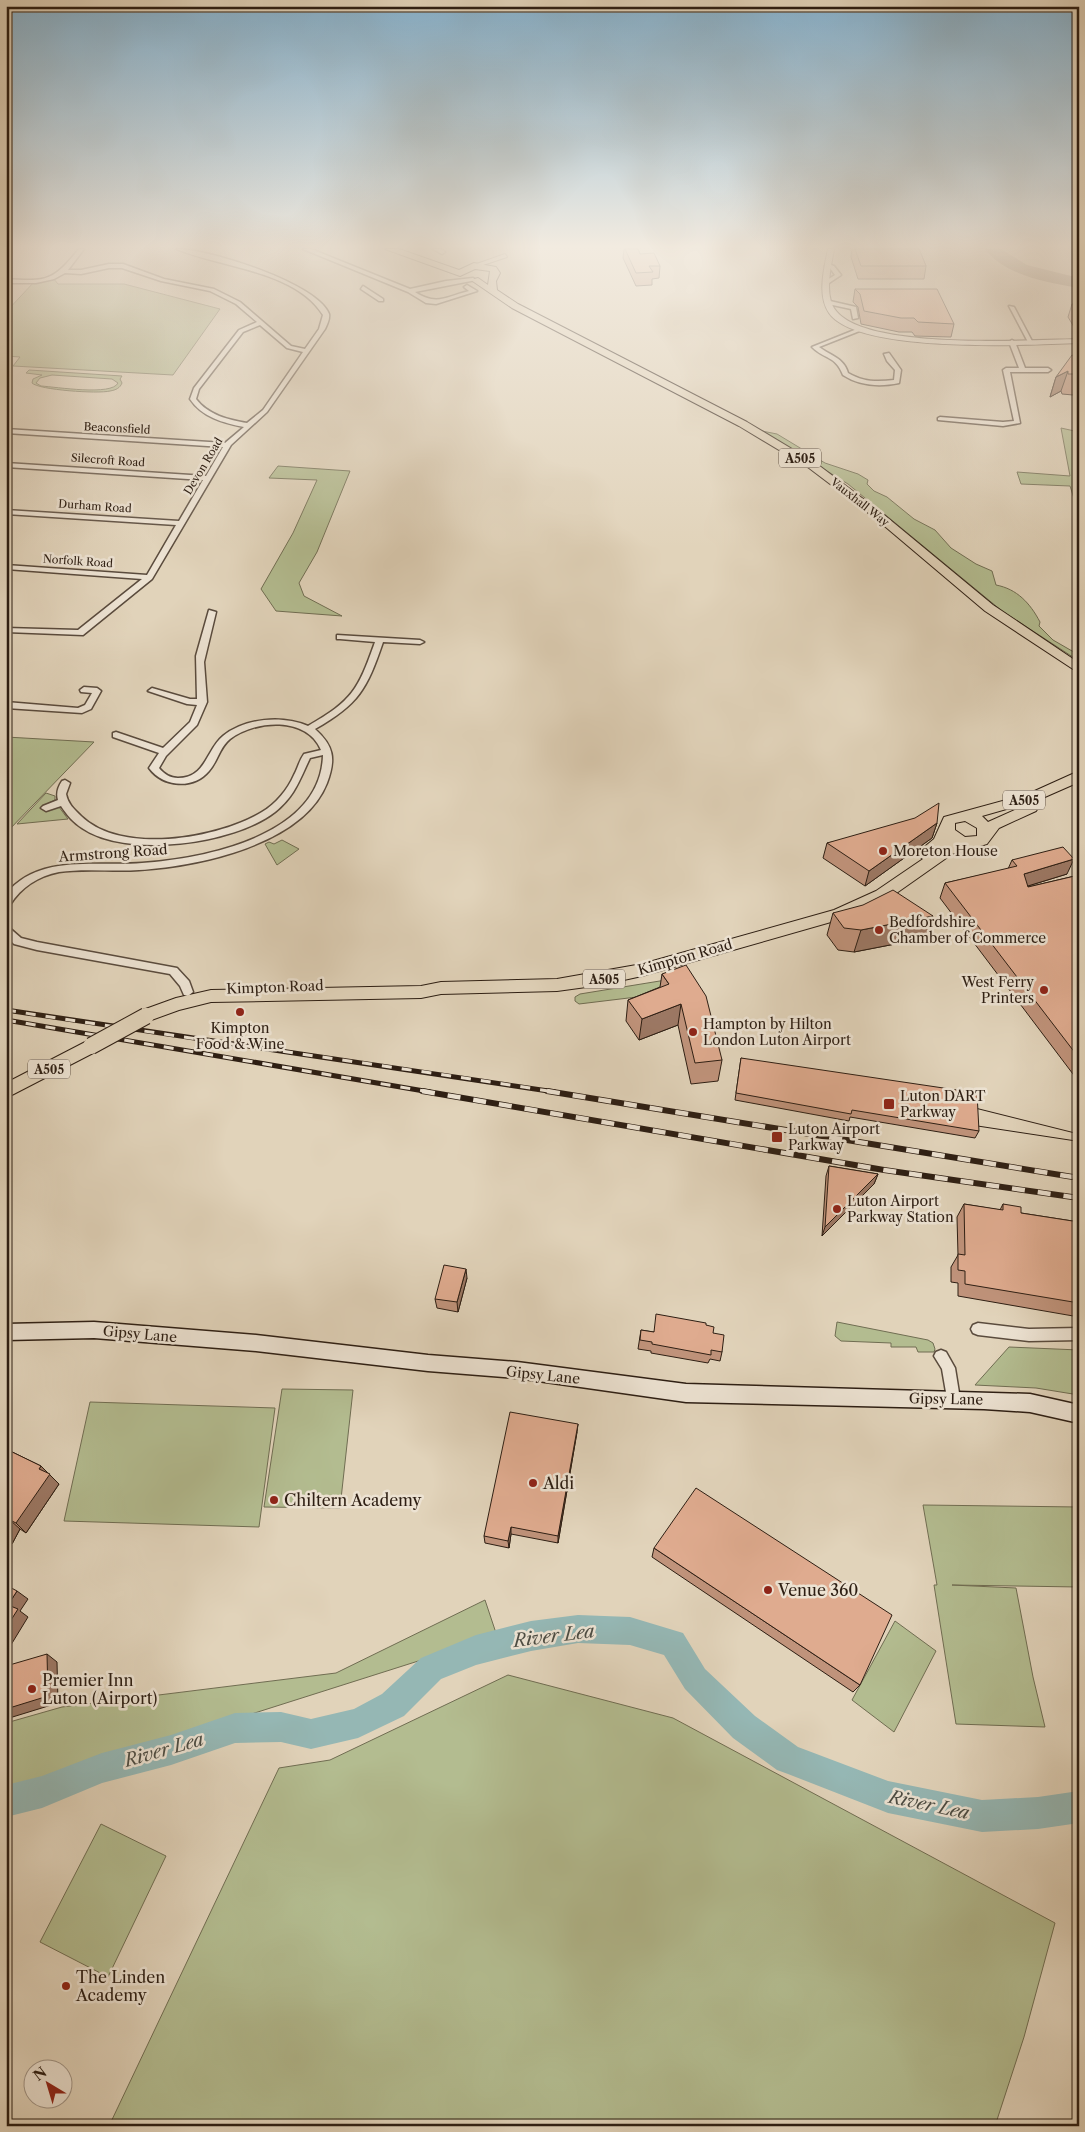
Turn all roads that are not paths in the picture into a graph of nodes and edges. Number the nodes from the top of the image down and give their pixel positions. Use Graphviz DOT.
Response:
graph roads {
  1 [pos="228,348"];
  2 [pos="292,348"];
  3 [pos="309,348"];
  4 [pos="597,348"];
  5 [pos="818,348"];
  6 [pos="1014,348"];
  7 [pos="307,351"];
  8 [pos="887,354"];
  9 [pos="1022,369"];
  10 [pos="1048,370"];
  11 [pos="940,419"];
  12 [pos="247,425"];
  13 [pos="6,431"];
  14 [pos="227,444"];
  15 [pos="6,465"];
  16 [pos="209,478"];
  17 [pos="6,512"];
  18 [pos="182,523"];
  19 [pos="6,567"];
  20 [pos="149,577"];
  21 [pos="212,612"];
  22 [pos="6,630"];
  23 [pos="340,637"];
  24 [pos="380,639"];
  25 [pos="420,642"];
  26 [pos="1079,669"];
  27 [pos="84,690"];
  28 [pos="152,691"];
  29 [pos="203,702"];
  30 [pos="6,705"];
  31 [pos="309,729"];
  32 [pos="116,735"];
  33 [pos="327,751"];
  34 [pos="166,752"];
  35 [pos="1079,776"];
  36 [pos="65,783"];
  37 [pos="1079,786"];
  38 [pos="63,802"];
  39 [pos="46,808"];
  40 [pos="966,816"];
  41 [pos="946,830"];
  42 [pos="987,831"];
  43 [pos="967,843"];
  44 [pos="6,902"];
  45 [pos="864,903"];
  46 [pos="6,929"];
  47 [pos="441,988"];
  48 [pos="188,992"];
  49 [pos="146,1016"];
  50 [pos="6,1091"];
  51 [pos="978,1329"];
  52 [pos="6,1332"];
  53 [pos="1079,1334"];
  54 [pos="941,1356"];
  55 [pos="952,1399"];
  56 [pos="1079,1414"];
  1 -- 12 [label="street"];
  2 -- 7 [label="street"];
  3 -- 7 [label="street, Devon Road"];
  4 -- 26 [label="main road, Vauxhall Way / A505"];
  5 -- 8 [label="street"];
  6 -- 9 [label="street"];
  7 -- 12 [label="street, Devon Road"];
  9 -- 10 [label="street"];
  9 -- 11 [label="street"];
  12 -- 14 [label="street, Devon Road"];
  13 -- 14 [label="street, Beaconsfield"];
  14 -- 16 [label="street, Devon Road"];
  15 -- 16 [label="street, Silecroft Road"];
  16 -- 18 [label="street, Devon Road"];
  17 -- 18 [label="street, Durham Road"];
  18 -- 20 [label="street, Devon Road"];
  19 -- 20 [label="street, Norfolk Road"];
  20 -- 22 [label="street, Devon Road"];
  21 -- 29 [label="street"];
  23 -- 24 [label="street"];
  24 -- 25 [label="street"];
  24 -- 31 [label="street"];
  27 -- 30 [label="street"];
  28 -- 29 [label="street"];
  29 -- 34 [label="street"];
  31 -- 33 [label="street"];
  31 -- 34 [label="street"];
  32 -- 34 [label="street"];
  33 -- 38 [label="street"];
  33 -- 44 [label="street, Armstrong Road"];
  35 -- 40 [label="main road, A505"];
  36 -- 38 [label="street"];
  37 -- 42 [label="main road, A505"];
  38 -- 39 [label="street"];
  40 -- 41 [label="main road"];
  40 -- 42 [label="main road"];
  41 -- 43 [label="main road"];
  41 -- 45 [label="main road, Kimpton Road / A505"];
  42 -- 43 [label="main road"];
  43 -- 45 [label="main road, Kimpton Road / A505"];
  45 -- 47 [label="main road, Kimpton Road / A505"];
  46 -- 48 [label="street"];
  47 -- 48 [label="main road, Kimpton Road / A505"];
  47 -- 49 [label="main road, Kimpton Road / A505"];
  48 -- 49 [label="main road, Kimpton Road / A505"];
  49 -- 50 [label="main road, Kimpton Road / A505, bridge"];
  51 -- 53 [label="street"];
  52 -- 55 [label="main road, Gipsy Lane"];
  54 -- 55 [label="street"];
  55 -- 56 [label="main road, Gipsy Lane"];
}
